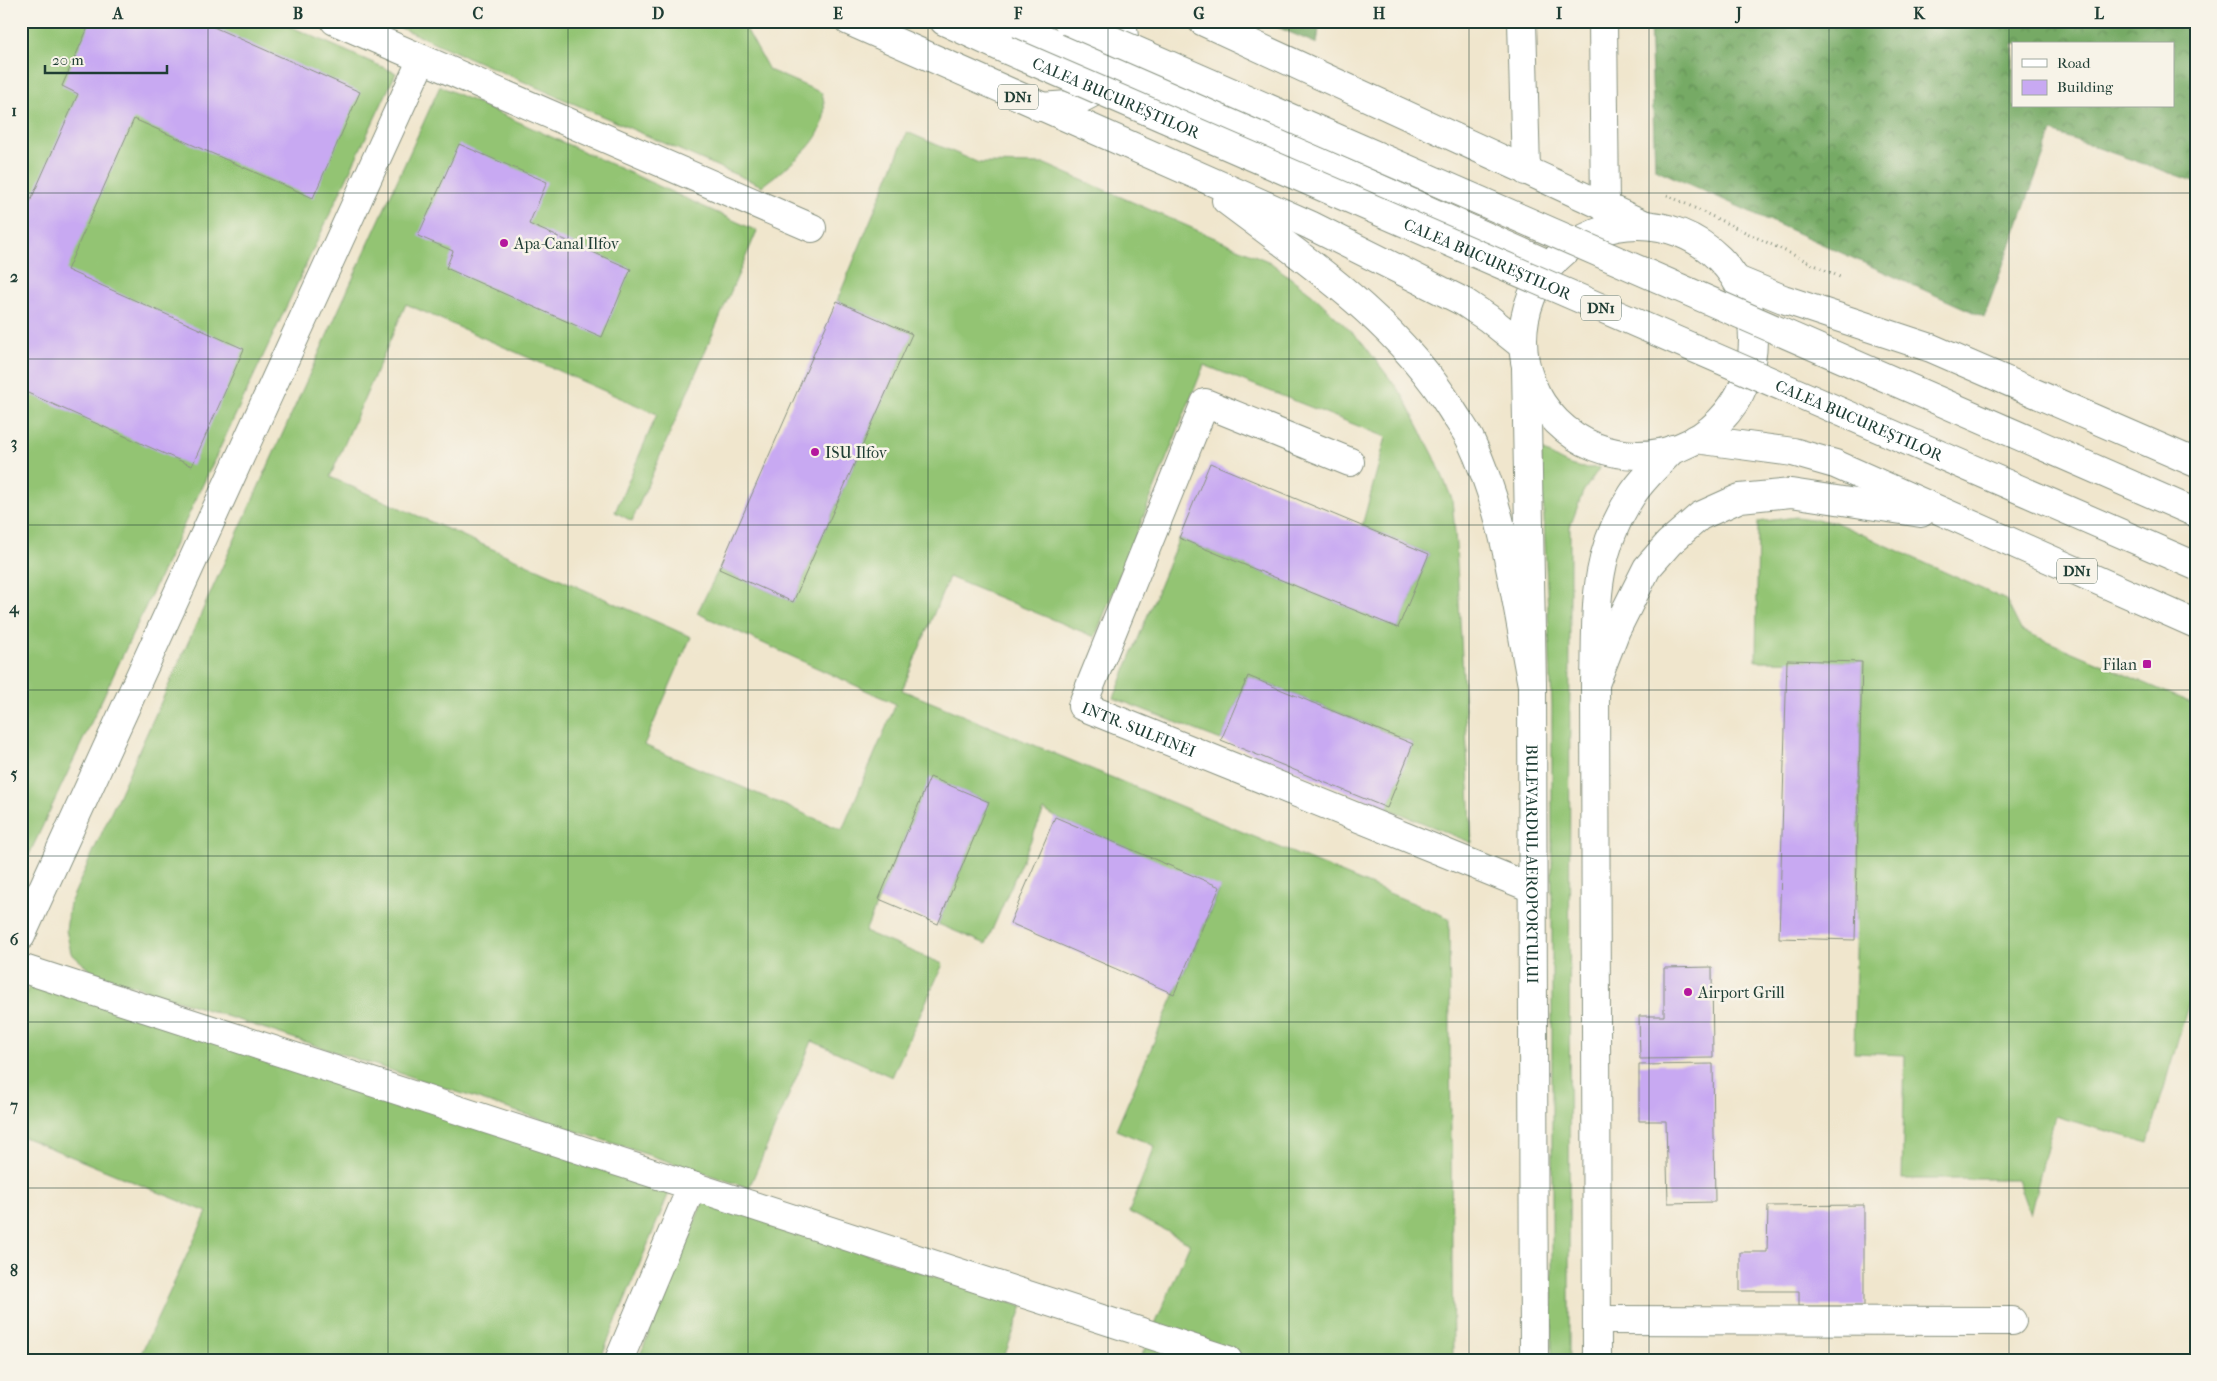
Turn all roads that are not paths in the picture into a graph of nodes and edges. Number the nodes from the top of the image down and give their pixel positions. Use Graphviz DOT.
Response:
graph roads {
  1 [pos="335,21"];
  2 [pos="849,21"];
  3 [pos="944,21"];
  4 [pos="1004,21"];
  5 [pos="1068,21"];
  6 [pos="1122,21"];
  7 [pos="1202,21"];
  8 [pos="1522,21"];
  9 [pos="1603,21"];
  10 [pos="422,59"];
  11 [pos="1113,71"];
  12 [pos="1040,107"];
  13 [pos="1187,170"];
  14 [pos="1526,171"];
  15 [pos="1605,208"];
  16 [pos="1643,224"];
  17 [pos="812,228"];
  18 [pos="1550,265"];
  19 [pos="1737,280"];
  20 [pos="1525,357"];
  21 [pos="1684,444"];
  22 [pos="1350,462"];
  23 [pos="2196,462"];
  24 [pos="2196,513"];
  25 [pos="1958,519"];
  26 [pos="2196,566"];
  27 [pos="2196,624"];
  28 [pos="1595,684"];
  29 [pos="1532,685"];
  30 [pos="1532,888"];
  31 [pos="21,936"];
  32 [pos="21,968"];
  33 [pos="692,1186"];
  34 [pos="1597,1320"];
  35 [pos="2012,1321"];
  36 [pos="619,1360"];
  37 [pos="1228,1360"];
  38 [pos="1534,1360"];
  39 [pos="1598,1360"];
  1 -- 10 [label="main road"];
  2 -- 12 [label="main road, DN1"];
  3 -- 26 [label="main road, CALEA BUCUREȘTILOR / DN1, bridge"];
  4 -- 11 [label="main road"];
  5 -- 24 [label="main road, bridge"];
  6 -- 11 [label="main road"];
  7 -- 14 [label="main road, DN1"];
  8 -- 14 [label="main road"];
  9 -- 15 [label="main road"];
  10 -- 17 [label="main road"];
  10 -- 31 [label="main road"];
  11 -- 12 [label="main road"];
  11 -- 18 [label="main road"];
  12 -- 13 [label="main road, DN1"];
  13 -- 20 [label="main road, DN1"];
  13 -- 29 [label="main road"];
  14 -- 15 [label="main road, DN1"];
  15 -- 16 [label="main road, DN1"];
  16 -- 18 [label="main road, DN1"];
  16 -- 19 [label="main road, DN1"];
  18 -- 20 [label="main road, DN1"];
  19 -- 21 [label="main road, DN1"];
  19 -- 23 [label="main road, DN1"];
  20 -- 21 [label="main road, DN1"];
  20 -- 29 [label="main road, BULEVARDUL AEROPORTULUI"];
  21 -- 25 [label="main road, DN1"];
  21 -- 28 [label="main road"];
  22 -- 30 [label="main road, INTR. SULFINEI"];
  25 -- 27 [label="main road, DN1"];
  25 -- 28 [label="main road"];
  28 -- 34 [label="main road"];
  29 -- 30 [label="main road, BULEVARDUL AEROPORTULUI"];
  30 -- 38 [label="main road, BULEVARDUL AEROPORTULUI"];
  32 -- 33 [label="main road"];
  33 -- 36 [label="main road"];
  33 -- 37 [label="main road"];
  34 -- 35 [label="main road"];
  34 -- 39 [label="main road"];
}
